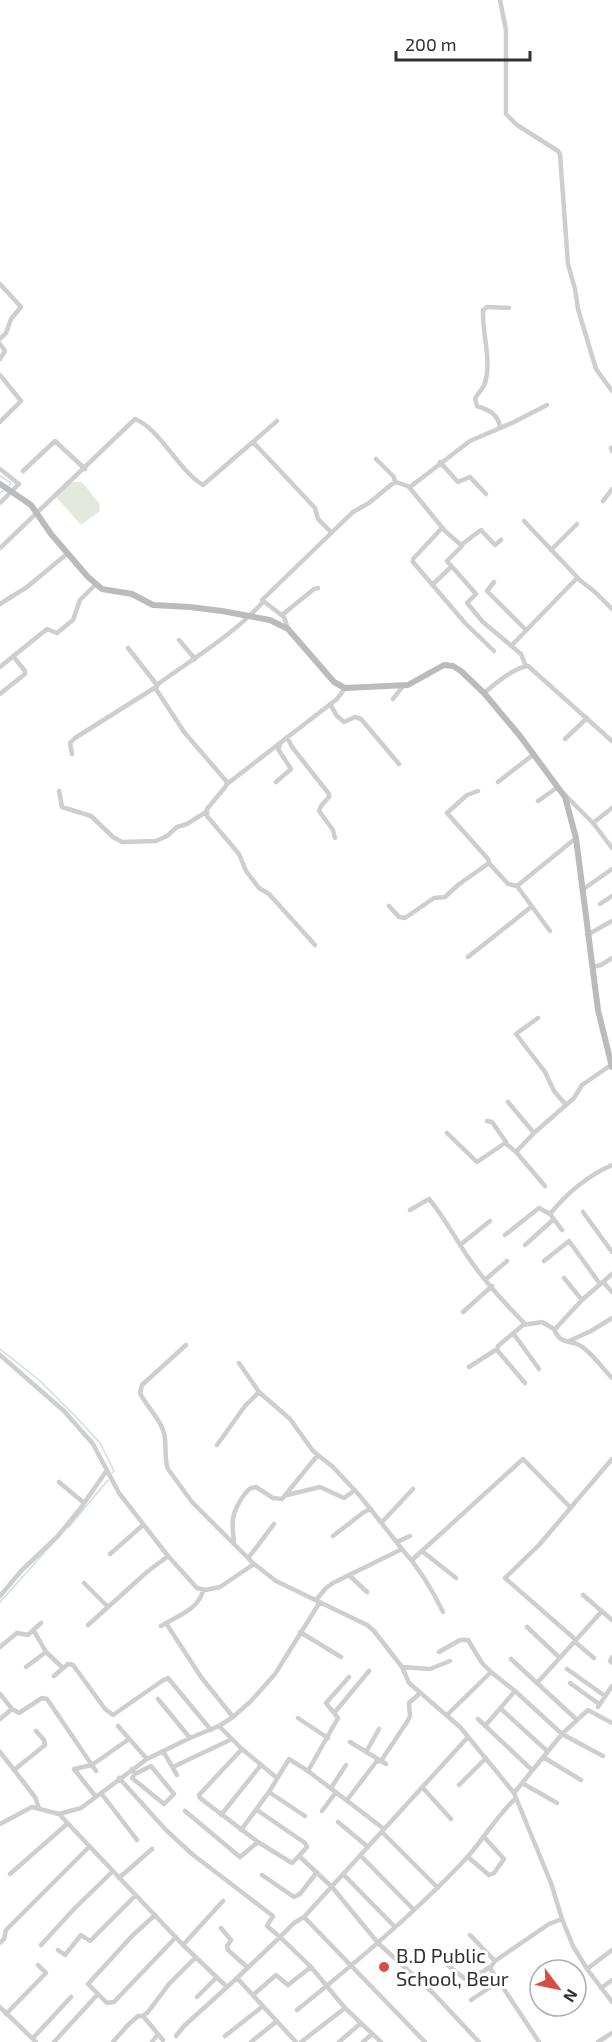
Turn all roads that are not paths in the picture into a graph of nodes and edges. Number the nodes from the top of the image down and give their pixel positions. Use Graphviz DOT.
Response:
graph roads {
  1 [pos="500,0"];
  2 [pos="0,285"];
  3 [pos="509,308"];
  4 [pos="0,339"];
  5 [pos="0,344"];
  6 [pos="0,359"];
  7 [pos="0,375"];
  8 [pos="612,391"];
  9 [pos="547,405"];
  10 [pos="0,422"];
  11 [pos="277,422"];
  12 [pos="500,427"];
  13 [pos="253,442"];
  14 [pos="376,459"];
  15 [pos="440,462"];
  16 [pos="0,469"];
  17 [pos="85,469"];
  18 [pos="22,471"];
  19 [pos="395,483"];
  20 [pos="409,487"];
  21 [pos="4,488"];
  22 [pos="612,489"];
  23 [pos="486,494"];
  24 [pos="603,501"];
  25 [pos="0,503"];
  26 [pos="37,514"];
  27 [pos="524,520"];
  28 [pos="577,524"];
  29 [pos="442,528"];
  30 [pos="331,532"];
  31 [pos="501,540"];
  32 [pos="462,546"];
  33 [pos="0,548"];
  34 [pos="551,550"];
  35 [pos="68,553"];
  36 [pos="451,567"];
  37 [pos="578,578"];
  38 [pos="494,582"];
  39 [pos="96,584"];
  40 [pos="432,585"];
  41 [pos="318,588"];
  42 [pos="263,602"];
  43 [pos="0,603"];
  44 [pos="612,609"];
  45 [pos="476,614"];
  46 [pos="282,615"];
  47 [pos="249,617"];
  48 [pos="465,622"];
  49 [pos="288,629"];
  50 [pos="526,630"];
  51 [pos="179,640"];
  52 [pos="512,645"];
  53 [pos="128,648"];
  54 [pos="495,651"];
  55 [pos="14,656"];
  56 [pos="195,659"];
  57 [pos="526,666"];
  58 [pos="0,667"];
  59 [pos="156,686"];
  60 [pos="403,686"];
  61 [pos="345,688"];
  62 [pos="484,693"];
  63 [pos="0,694"];
  64 [pos="393,699"];
  65 [pos="330,704"];
  66 [pos="587,718"];
  67 [pos="284,738"];
  68 [pos="565,739"];
  69 [pos="612,741"];
  70 [pos="72,754"];
  71 [pos="534,754"];
  72 [pos="399,764"];
  73 [pos="276,782"];
  74 [pos="498,782"];
  75 [pos="227,784"];
  76 [pos="561,790"];
  77 [pos="58,791"];
  78 [pos="478,791"];
  79 [pos="538,801"];
  80 [pos="612,808"];
  81 [pos="206,812"];
  82 [pos="593,824"];
  83 [pos="335,838"];
  84 [pos="576,838"];
  85 [pos="612,848"];
  86 [pos="489,863"];
  87 [pos="612,869"];
  88 [pos="517,886"];
  89 [pos="582,890"];
  90 [pos="612,896"];
  91 [pos="600,904"];
  92 [pos="389,906"];
  93 [pos="531,907"];
  94 [pos="612,921"];
  95 [pos="550,931"];
  96 [pos="587,935"];
  97 [pos="315,945"];
  98 [pos="468,957"];
  99 [pos="612,958"];
  100 [pos="592,967"];
  101 [pos="538,1018"];
  102 [pos="612,1066"];
  103 [pos="508,1102"];
  104 [pos="566,1105"];
  105 [pos="487,1121"];
  106 [pos="447,1133"];
  107 [pos="534,1133"];
  108 [pos="506,1142"];
  109 [pos="516,1152"];
  110 [pos="612,1164"];
  111 [pos="545,1186"];
  112 [pos="410,1210"];
  113 [pos="583,1212"];
  114 [pos="550,1214"];
  115 [pos="554,1219"];
  116 [pos="490,1221"];
  117 [pos="562,1230"];
  118 [pos="505,1235"];
  119 [pos="460,1245"];
  120 [pos="525,1245"];
  121 [pos="612,1252"];
  122 [pos="543,1261"];
  123 [pos="507,1262"];
  124 [pos="612,1274"];
  125 [pos="564,1278"];
  126 [pos="486,1279"];
  127 [pos="601,1283"];
  128 [pos="492,1286"];
  129 [pos="612,1292"];
  130 [pos="582,1300"];
  131 [pos="463,1312"];
  132 [pos="612,1318"];
  133 [pos="525,1324"];
  134 [pos="555,1331"];
  135 [pos="513,1333"];
  136 [pos="186,1345"];
  137 [pos="496,1349"];
  138 [pos="0,1355"];
  139 [pos="239,1363"];
  140 [pos="469,1367"];
  141 [pos="539,1369"];
  142 [pos="612,1378"];
  143 [pos="525,1383"];
  144 [pos="259,1392"];
  145 [pos="217,1445"];
  146 [pos="317,1456"];
  147 [pos="612,1459"];
  148 [pos="107,1470"];
  149 [pos="59,1482"];
  150 [pos="413,1489"];
  151 [pos="355,1490"];
  152 [pos="287,1495"];
  153 [pos="84,1503"];
  154 [pos="571,1508"];
  155 [pos="371,1509"];
  156 [pos="382,1522"];
  157 [pos="274,1524"];
  158 [pos="143,1525"];
  159 [pos="333,1536"];
  160 [pos="410,1536"];
  161 [pos="397,1542"];
  162 [pos="234,1543"];
  163 [pos="402,1549"];
  164 [pos="422,1551"];
  165 [pos="110,1554"];
  166 [pos="168,1556"];
  167 [pos="249,1557"];
  168 [pos="412,1560"];
  169 [pos="254,1564"];
  170 [pos="350,1576"];
  171 [pos="456,1578"];
  172 [pos="84,1583"];
  173 [pos="203,1590"];
  174 [pos="367,1592"];
  175 [pos="583,1595"];
  176 [pos="0,1596"];
  177 [pos="318,1601"];
  178 [pos="108,1607"];
  179 [pos="602,1611"];
  180 [pos="443,1612"];
  181 [pos="612,1620"];
  182 [pos="41,1623"];
  183 [pos="88,1625"];
  184 [pos="527,1627"];
  185 [pos="34,1631"];
  186 [pos="300,1632"];
  187 [pos="575,1641"];
  188 [pos="0,1647"];
  189 [pos="45,1652"];
  190 [pos="439,1652"];
  191 [pos="341,1657"];
  192 [pos="612,1657"];
  193 [pos="560,1658"];
  194 [pos="594,1658"];
  195 [pos="511,1659"];
  196 [pos="450,1661"];
  197 [pos="612,1664"];
  198 [pos="402,1666"];
  199 [pos="26,1667"];
  200 [pos="63,1668"];
  201 [pos="567,1669"];
  202 [pos="369,1671"];
  203 [pos="491,1672"];
  204 [pos="54,1676"];
  205 [pos="349,1677"];
  206 [pos="537,1683"];
  207 [pos="570,1683"];
  208 [pos="612,1686"];
  209 [pos="515,1691"];
  210 [pos="0,1694"];
  211 [pos="419,1694"];
  212 [pos="605,1696"];
  213 [pos="158,1700"];
  214 [pos="599,1704"];
  215 [pos="500,1708"];
  216 [pos="12,1709"];
  217 [pos="334,1712"];
  218 [pos="595,1712"];
  219 [pos="447,1715"];
  220 [pos="233,1717"];
  221 [pos="298,1718"];
  222 [pos="0,1719"];
  223 [pos="478,1719"];
  224 [pos="577,1720"];
  225 [pos="612,1723"];
  226 [pos="118,1726"];
  227 [pos="219,1726"];
  228 [pos="485,1726"];
  229 [pos="379,1729"];
  230 [pos="211,1730"];
  231 [pos="36,1731"];
  232 [pos="562,1734"];
  233 [pos="327,1737"];
  234 [pos="468,1737"];
  235 [pos="190,1738"];
  236 [pos="129,1739"];
  237 [pos="232,1739"];
  238 [pos="350,1742"];
  239 [pos="242,1749"];
  240 [pos="164,1751"];
  241 [pos="547,1751"];
  242 [pos="0,1752"];
  243 [pos="366,1752"];
  244 [pos="603,1756"];
  245 [pos="543,1757"];
  246 [pos="486,1758"];
  247 [pos="147,1759"];
  248 [pos="381,1761"];
  249 [pos="386,1764"];
  250 [pos="92,1765"];
  251 [pos="261,1765"];
  252 [pos="346,1765"];
  253 [pos="173,1767"];
  254 [pos="14,1770"];
  255 [pos="532,1770"];
  256 [pos="96,1771"];
  257 [pos="133,1771"];
  258 [pos="308,1771"];
  259 [pos="177,1775"];
  260 [pos="119,1778"];
  261 [pos="277,1778"];
  262 [pos="581,1780"];
  263 [pos="522,1784"];
  264 [pos="459,1785"];
  265 [pos="331,1788"];
  266 [pos="422,1788"];
  267 [pos="269,1792"];
  268 [pos="336,1792"];
  269 [pos="101,1793"];
  270 [pos="515,1795"];
  271 [pos="96,1797"];
  272 [pos="347,1800"];
  273 [pos="557,1803"];
  274 [pos="39,1808"];
  275 [pos="257,1810"];
  276 [pos="185,1811"];
  277 [pos="322,1811"];
  278 [pos="58,1814"];
  279 [pos="221,1815"];
  280 [pos="305,1816"];
  281 [pos="451,1819"];
  282 [pos="338,1822"];
  283 [pos="0,1824"];
  284 [pos="67,1824"];
  285 [pos="241,1830"];
  286 [pos="383,1831"];
  287 [pos="485,1838"];
  288 [pos="137,1840"];
  289 [pos="258,1842"];
  290 [pos="89,1846"];
  291 [pos="368,1847"];
  292 [pos="152,1849"];
  293 [pos="299,1856"];
  294 [pos="360,1856"];
  295 [pos="468,1857"];
  296 [pos="113,1871"];
  297 [pos="317,1872"];
  298 [pos="10,1874"];
  299 [pos="344,1874"];
  300 [pos="262,1875"];
  301 [pos="119,1878"];
  302 [pos="332,1887"];
  303 [pos="438,1888"];
  304 [pos="136,1895"];
  305 [pos="223,1901"];
  306 [pos="414,1910"];
  307 [pos="155,1915"];
  308 [pos="304,1917"];
  309 [pos="562,1919"];
  310 [pos="395,1927"];
  311 [pos="221,1929"];
  312 [pos="470,1935"];
  313 [pos="176,1937"];
  314 [pos="280,1937"];
  315 [pos="0,1943"];
  316 [pos="378,1943"];
  317 [pos="183,1944"];
  318 [pos="41,1945"];
  319 [pos="58,1950"];
  320 [pos="612,1950"];
  321 [pos="196,1957"];
  322 [pos="580,1958"];
  323 [pos="495,1961"];
  324 [pos="444,1962"];
  325 [pos="38,1965"];
  326 [pos="351,1966"];
  327 [pos="490,1967"];
  328 [pos="248,1968"];
  329 [pos="310,1968"];
  330 [pos="588,1968"];
  331 [pos="588,1970"];
  332 [pos="217,1977"];
  333 [pos="237,1978"];
  334 [pos="612,1980"];
  335 [pos="498,1982"];
  336 [pos="327,1986"];
  337 [pos="227,1987"];
  338 [pos="601,1988"];
  339 [pos="98,1994"];
  340 [pos="253,1995"];
  341 [pos="71,1996"];
  342 [pos="197,1997"];
  343 [pos="471,2000"];
  344 [pos="612,2002"];
  345 [pos="263,2006"];
  346 [pos="0,2007"];
  347 [pos="345,2008"];
  348 [pos="297,2010"];
  349 [pos="6,2014"];
  350 [pos="143,2016"];
  351 [pos="277,2021"];
  352 [pos="361,2024"];
  353 [pos="612,2033"];
  354 [pos="158,2034"];
  355 [pos="372,2034"];
  356 [pos="176,2036"];
  357 [pos="225,2036"];
  358 [pos="35,2040"];
  359 [pos="163,2040"];
  360 [pos="54,2042"];
  361 [pos="113,2042"];
  362 [pos="152,2042"];
  363 [pos="251,2042"];
  364 [pos="296,2042"];
  365 [pos="301,2042"];
  366 [pos="339,2042"];
  367 [pos="363,2042"];
  368 [pos="381,2042"];
  369 [pos="425,2042"];
  370 [pos="479,2042"];
  371 [pos="539,2042"];
  372 [pos="598,2042"];
  1 -- 8 [label="street"];
  2 -- 4 [label="street"];
  3 -- 12 [label="street"];
  5 -- 6 [label="street"];
  7 -- 10 [label="street"];
  9 -- 12 [label="street"];
  11 -- 13 [label="street"];
  12 -- 15 [label="street"];
  13 -- 17 [label="street"];
  13 -- 30 [label="street"];
  14 -- 19 [label="street"];
  15 -- 20 [label="street"];
  15 -- 23 [label="street"];
  16 -- 21 [label="street"];
  17 -- 18 [label="street"];
  17 -- 26 [label="street"];
  19 -- 20 [label="street"];
  19 -- 30 [label="street"];
  20 -- 29 [label="street"];
  21 -- 25 [label="street"];
  21 -- 26 [label="street"];
  22 -- 24 [label="street"];
  26 -- 33 [label="street"];
  26 -- 35 [label="street"];
  27 -- 34 [label="street"];
  28 -- 34 [label="street"];
  29 -- 32 [label="street"];
  29 -- 40 [label="street"];
  30 -- 42 [label="street"];
  31 -- 32 [label="street"];
  32 -- 36 [label="street"];
  34 -- 37 [label="street"];
  35 -- 39 [label="street"];
  35 -- 43 [label="street"];
  36 -- 40 [label="street"];
  36 -- 45 [label="street"];
  37 -- 44 [label="street"];
  37 -- 50 [label="street"];
  38 -- 50 [label="street"];
  39 -- 47 [label="street"];
  39 -- 55 [label="street"];
  40 -- 48 [label="street"];
  41 -- 46 [label="street"];
  42 -- 46 [label="street"];
  42 -- 47 [label="street"];
  45 -- 48 [label="street"];
  45 -- 52 [label="street"];
  46 -- 49 [label="street"];
  47 -- 49 [label="street"];
  47 -- 56 [label="street"];
  48 -- 54 [label="street"];
  49 -- 61 [label="street"];
  50 -- 52 [label="street"];
  51 -- 56 [label="street"];
  52 -- 57 [label="street"];
  53 -- 59 [label="street"];
  55 -- 58 [label="street"];
  55 -- 63 [label="street"];
  56 -- 59 [label="street"];
  57 -- 62 [label="street"];
  57 -- 66 [label="street"];
  59 -- 70 [label="street"];
  59 -- 75 [label="street"];
  60 -- 61 [label="street"];
  60 -- 62 [label="street"];
  60 -- 64 [label="street"];
  61 -- 65 [label="street"];
  62 -- 71 [label="street"];
  65 -- 67 [label="street"];
  65 -- 72 [label="street"];
  66 -- 68 [label="street"];
  66 -- 69 [label="street"];
  67 -- 73 [label="street"];
  67 -- 75 [label="street"];
  67 -- 83 [label="street"];
  71 -- 74 [label="street"];
  71 -- 76 [label="street"];
  75 -- 81 [label="street"];
  76 -- 79 [label="street"];
  76 -- 82 [label="street"];
  76 -- 84 [label="street"];
  77 -- 81 [label="street"];
  78 -- 86 [label="street"];
  80 -- 82 [label="street"];
  81 -- 97 [label="street"];
  82 -- 85 [label="street"];
  84 -- 88 [label="street"];
  84 -- 89 [label="street"];
  86 -- 88 [label="street"];
  86 -- 92 [label="street"];
  87 -- 89 [label="street"];
  88 -- 93 [label="street"];
  89 -- 96 [label="street"];
  90 -- 91 [label="street"];
  93 -- 95 [label="street"];
  93 -- 98 [label="street"];
  94 -- 96 [label="street"];
  96 -- 100 [label="street"];
  99 -- 100 [label="street"];
  100 -- 102 [label="street"];
  101 -- 104 [label="street"];
  102 -- 104 [label="street"];
  103 -- 107 [label="street"];
  104 -- 107 [label="street"];
  105 -- 108 [label="street"];
  106 -- 108 [label="street"];
  107 -- 109 [label="street"];
  108 -- 109 [label="street"];
  109 -- 111 [label="street"];
  110 -- 114 [label="street"];
  112 -- 119 [label="street"];
  113 -- 121 [label="street"];
  114 -- 115 [label="street"];
  114 -- 118 [label="street"];
  115 -- 117 [label="street"];
  115 -- 120 [label="street"];
  116 -- 119 [label="street"];
  119 -- 126 [label="street"];
  122 -- 127 [label="street"];
  123 -- 126 [label="street"];
  124 -- 127 [label="street"];
  125 -- 130 [label="street"];
  126 -- 128 [label="street"];
  127 -- 129 [label="street"];
  127 -- 130 [label="street"];
  128 -- 131 [label="street"];
  128 -- 133 [label="street"];
  130 -- 134 [label="street"];
  132 -- 134 [label="street"];
  133 -- 134 [label="street"];
  133 -- 135 [label="street"];
  134 -- 142 [label="street"];
  135 -- 137 [label="street"];
  135 -- 141 [label="street"];
  136 -- 162 [label="street"];
  137 -- 140 [label="street"];
  137 -- 143 [label="street"];
  138 -- 148 [label="street"];
  139 -- 144 [label="street"];
  144 -- 145 [label="street"];
  144 -- 146 [label="street"];
  146 -- 151 [label="street"];
  146 -- 152 [label="street"];
  147 -- 154 [label="street"];
  148 -- 153 [label="street"];
  148 -- 158 [label="street"];
  149 -- 153 [label="street"];
  150 -- 156 [label="street"];
  151 -- 152 [label="street"];
  151 -- 155 [label="street"];
  152 -- 162 [label="street"];
  153 -- 176 [label="street"];
  154 -- 164 [label="street"];
  154 -- 187 [label="street"];
  155 -- 156 [label="street"];
  155 -- 159 [label="street"];
  156 -- 161 [label="street"];
  157 -- 167 [label="street"];
  158 -- 165 [label="street"];
  158 -- 166 [label="street"];
  160 -- 161 [label="street"];
  161 -- 163 [label="street"];
  162 -- 167 [label="street"];
  163 -- 168 [label="street"];
  163 -- 170 [label="street"];
  164 -- 168 [label="street"];
  164 -- 171 [label="street"];
  166 -- 173 [label="street"];
  166 -- 178 [label="street"];
  167 -- 169 [label="street"];
  168 -- 180 [label="street"];
  169 -- 173 [label="street"];
  169 -- 177 [label="street"];
  170 -- 174 [label="street"];
  170 -- 177 [label="street"];
  172 -- 178 [label="street"];
  173 -- 220 [label="street"];
  175 -- 179 [label="street"];
  177 -- 186 [label="street"];
  177 -- 198 [label="street"];
  178 -- 183 [label="street"];
  179 -- 181 [label="street"];
  179 -- 187 [label="street"];
  182 -- 185 [label="street"];
  184 -- 193 [label="street"];
  185 -- 188 [label="street"];
  185 -- 189 [label="street"];
  186 -- 191 [label="street"];
  186 -- 220 [label="street"];
  187 -- 193 [label="street"];
  187 -- 194 [label="street"];
  189 -- 199 [label="street"];
  189 -- 200 [label="street"];
  190 -- 203 [label="street"];
  192 -- 197 [label="street"];
  193 -- 206 [label="street"];
  195 -- 206 [label="street"];
  196 -- 198 [label="street"];
  198 -- 211 [label="street"];
  200 -- 204 [label="street"];
  200 -- 230 [label="street"];
  201 -- 212 [label="street"];
  202 -- 217 [label="street"];
  203 -- 209 [label="street"];
  203 -- 219 [label="street"];
  205 -- 217 [label="street"];
  206 -- 224 [label="street"];
  207 -- 214 [label="street"];
  208 -- 212 [label="street"];
  209 -- 215 [label="street"];
  209 -- 232 [label="street"];
  210 -- 216 [label="street"];
  211 -- 219 [label="street"];
  211 -- 248 [label="street"];
  212 -- 214 [label="street"];
  213 -- 235 [label="street"];
  214 -- 218 [label="street"];
  215 -- 228 [label="street"];
  215 -- 241 [label="street"];
  216 -- 222 [label="street"];
  216 -- 250 [label="street"];
  217 -- 233 [label="street"];
  218 -- 224 [label="street"];
  218 -- 225 [label="street"];
  219 -- 234 [label="street"];
  220 -- 227 [label="street"];
  221 -- 233 [label="street"];
  223 -- 228 [label="street"];
  224 -- 232 [label="street"];
  226 -- 236 [label="street"];
  227 -- 230 [label="street"];
  227 -- 237 [label="street"];
  228 -- 255 [label="street"];
  229 -- 243 [label="street"];
  230 -- 235 [label="street"];
  231 -- 254 [label="street"];
  232 -- 241 [label="street"];
  232 -- 244 [label="street"];
  233 -- 258 [label="street"];
  234 -- 246 [label="street"];
  234 -- 266 [label="street"];
  235 -- 240 [label="street"];
  236 -- 247 [label="street"];
  236 -- 250 [label="street"];
  237 -- 239 [label="street"];
  237 -- 253 [label="street"];
  238 -- 243 [label="street"];
  239 -- 251 [label="street"];
  239 -- 279 [label="street"];
  240 -- 247 [label="street"];
  240 -- 253 [label="street"];
  241 -- 245 [label="street"];
  242 -- 254 [label="street"];
  243 -- 248 [label="street"];
  245 -- 255 [label="street"];
  245 -- 262 [label="street"];
  246 -- 264 [label="street"];
  246 -- 270 [label="street"];
  247 -- 257 [label="street"];
  248 -- 249 [label="street"];
  248 -- 272 [label="street"];
  250 -- 256 [label="street"];
  250 -- 271 [label="street"];
  251 -- 261 [label="street"];
  251 -- 279 [label="street"];
  252 -- 265 [label="street"];
  253 -- 259 [label="street"];
  254 -- 274 [label="street"];
  255 -- 263 [label="street"];
  257 -- 257 [label="street"];
  257 -- 260 [label="street"];
  258 -- 261 [label="street"];
  258 -- 265 [label="street"];
  260 -- 269 [label="street"];
  260 -- 314 [label="street"];
  261 -- 267 [label="street"];
  263 -- 270 [label="street"];
  263 -- 273 [label="street"];
  265 -- 268 [label="street"];
  266 -- 281 [label="street"];
  266 -- 286 [label="street"];
  267 -- 275 [label="street"];
  267 -- 280 [label="street"];
  268 -- 272 [label="street"];
  268 -- 277 [label="street"];
  269 -- 271 [label="street"];
  269 -- 288 [label="street"];
  270 -- 287 [label="street"];
  270 -- 309 [label="street"];
  271 -- 278 [label="street"];
  272 -- 286 [label="street"];
  274 -- 278 [label="street"];
  274 -- 283 [label="street"];
  275 -- 285 [label="street"];
  275 -- 293 [label="street"];
  276 -- 289 [label="street"];
  278 -- 284 [label="street"];
  279 -- 285 [label="street"];
  282 -- 291 [label="street"];
  284 -- 290 [label="street"];
  284 -- 298 [label="street"];
  285 -- 289 [label="street"];
  286 -- 291 [label="street"];
  286 -- 303 [label="street"];
  287 -- 295 [label="street"];
  287 -- 295 [label="street"];
  289 -- 293 [label="street"];
  290 -- 296 [label="street"];
  290 -- 315 [label="street"];
  291 -- 294 [label="street"];
  292 -- 301 [label="street"];
  293 -- 297 [label="street"];
  294 -- 299 [label="street"];
  294 -- 306 [label="street"];
  295 -- 303 [label="street"];
  296 -- 301 [label="street"];
  296 -- 318 [label="street"];
  297 -- 300 [label="street"];
  297 -- 302 [label="street"];
  299 -- 302 [label="street"];
  299 -- 310 [label="street"];
  301 -- 304 [label="street"];
  302 -- 308 [label="street"];
  302 -- 316 [label="street"];
  303 -- 306 [label="street"];
  304 -- 307 [label="street"];
  304 -- 319 [label="street"];
  305 -- 317 [label="street"];
  306 -- 310 [label="street"];
  307 -- 313 [label="street"];
  307 -- 339 [label="street"];
  308 -- 314 [label="street"];
  308 -- 326 [label="street"];
  309 -- 322 [label="street"];
  309 -- 323 [label="street"];
  310 -- 316 [label="street"];
  311 -- 328 [label="street"];
  312 -- 323 [label="street"];
  313 -- 317 [label="street"];
  313 -- 339 [label="street"];
  314 -- 328 [label="street"];
  314 -- 329 [label="street"];
  316 -- 326 [label="street"];
  316 -- 370 [label="street"];
  317 -- 321 [label="street"];
  320 -- 330 [label="street"];
  321 -- 332 [label="street"];
  321 -- 350 [label="street"];
  323 -- 327 [label="street"];
  324 -- 327 [label="street"];
  325 -- 349 [label="street"];
  326 -- 336 [label="street"];
  326 -- 369 [label="street"];
  327 -- 335 [label="street"];
  328 -- 333 [label="street"];
  329 -- 336 [label="street"];
  329 -- 340 [label="street"];
  331 -- 338 [label="street"];
  332 -- 337 [label="street"];
  332 -- 342 [label="street"];
  333 -- 337 [label="street"];
  333 -- 340 [label="street"];
  334 -- 338 [label="street"];
  335 -- 343 [label="street"];
  335 -- 371 [label="street"];
  336 -- 347 [label="street"];
  336 -- 348 [label="street"];
  337 -- 356 [label="street"];
  338 -- 344 [label="street"];
  339 -- 360 [label="street"];
  340 -- 345 [label="street"];
  341 -- 358 [label="street"];
  345 -- 351 [label="street"];
  345 -- 357 [label="street"];
  346 -- 349 [label="street"];
  347 -- 352 [label="street"];
  347 -- 365 [label="street"];
  349 -- 358 [label="street"];
  350 -- 354 [label="street"];
  350 -- 361 [label="street"];
  351 -- 363 [label="street"];
  351 -- 364 [label="street"];
  352 -- 355 [label="street"];
  352 -- 366 [label="street"];
  353 -- 372 [label="street"];
  354 -- 359 [label="street"];
  354 -- 362 [label="street"];
  355 -- 367 [label="street"];
  355 -- 368 [label="street"];
}
